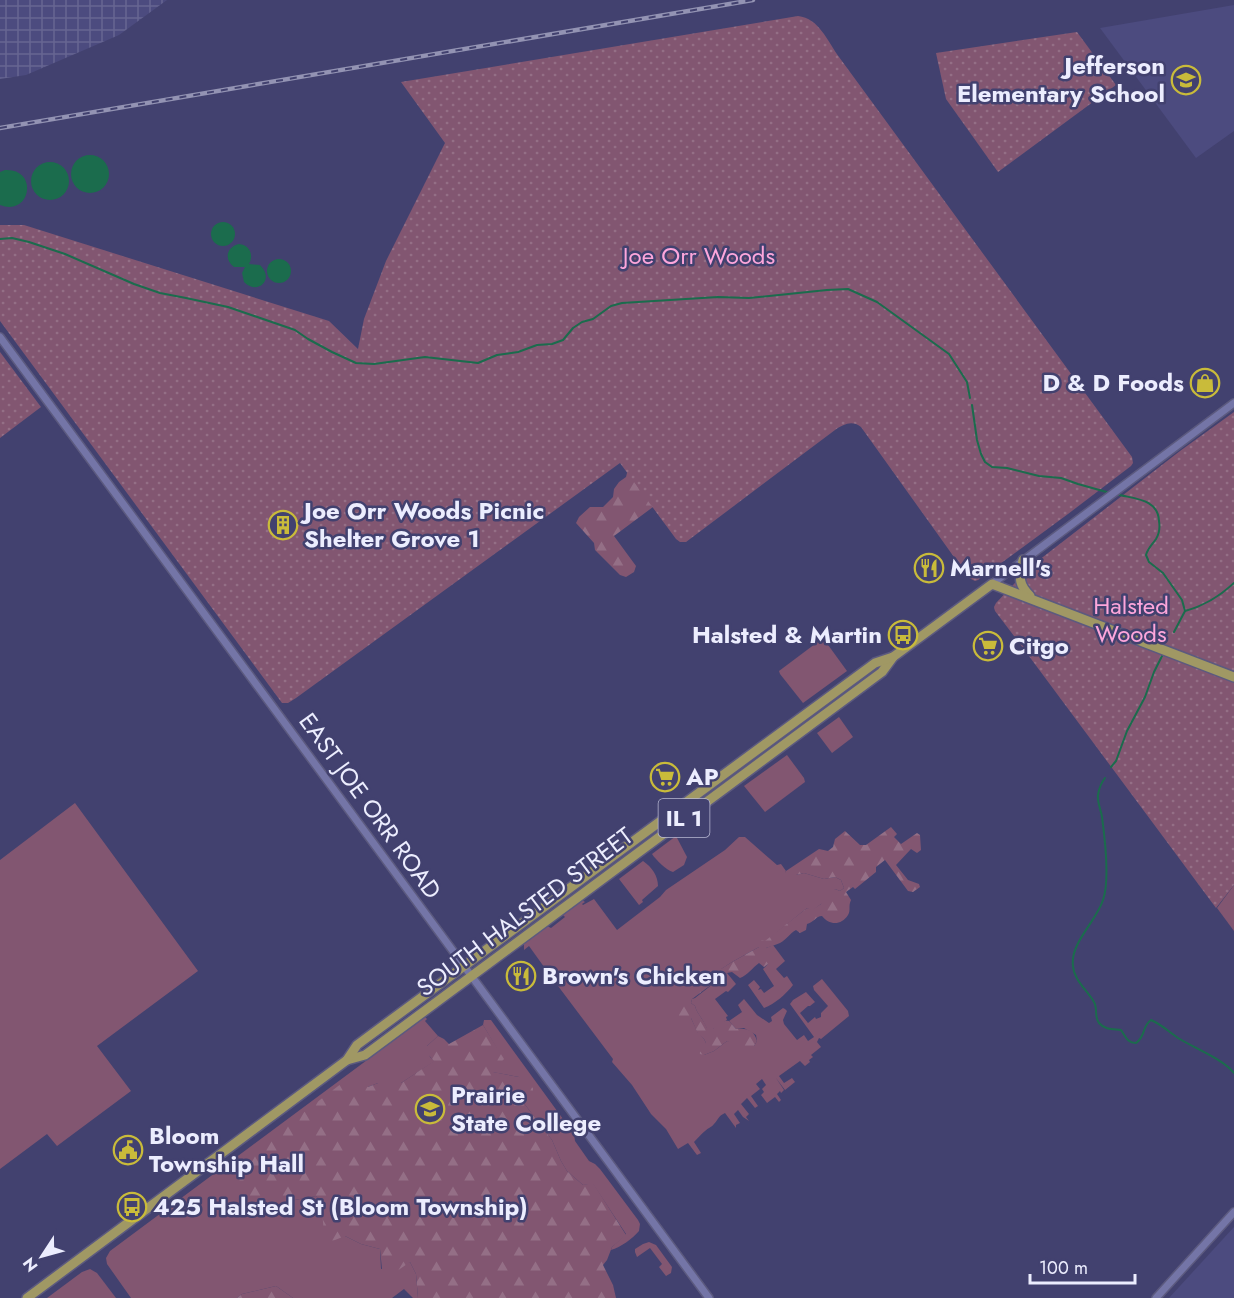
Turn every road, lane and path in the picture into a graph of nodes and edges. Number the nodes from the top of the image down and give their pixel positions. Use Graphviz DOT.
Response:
graph roads {
  1 [pos="0,337"];
  2 [pos="1234,403"];
  3 [pos="1023,560"];
  4 [pos="992,584"];
  5 [pos="1034,599"];
  6 [pos="893,657"];
  7 [pos="1234,677"];
  8 [pos="464,965"];
  9 [pos="472,976"];
  10 [pos="347,1060"];
  11 [pos="1234,1212"];
  12 [pos="27,1298"];
  13 [pos="710,1298"];
  14 [pos="1156,1298"];
  1 -- 8 [label="street, EAST JOE ORR ROAD"];
  2 -- 3 [label="street, SOUTH HALSTED STREET"];
  3 -- 4 [label="street, SOUTH HALSTED STREET"];
  3 -- 5 [label="main road"];
  4 -- 5 [label="main road"];
  4 -- 6 [label="main road, SOUTH HALSTED STREET / IL 1"];
  5 -- 7 [label="main road"];
  6 -- 8 [label="main road, SOUTH HALSTED STREET / IL 1"];
  6 -- 9 [label="main road, SOUTH HALSTED STREET / IL 1"];
  8 -- 9 [label="street, EAST JOE ORR ROAD"];
  8 -- 10 [label="main road, SOUTH HALSTED STREET / IL 1"];
  9 -- 10 [label="main road, SOUTH HALSTED STREET / IL 1"];
  9 -- 13 [label="street, EAST JOE ORR ROAD"];
  10 -- 12 [label="main road, SOUTH HALSTED STREET / IL 1"];
  11 -- 14 [label="street"];
}
